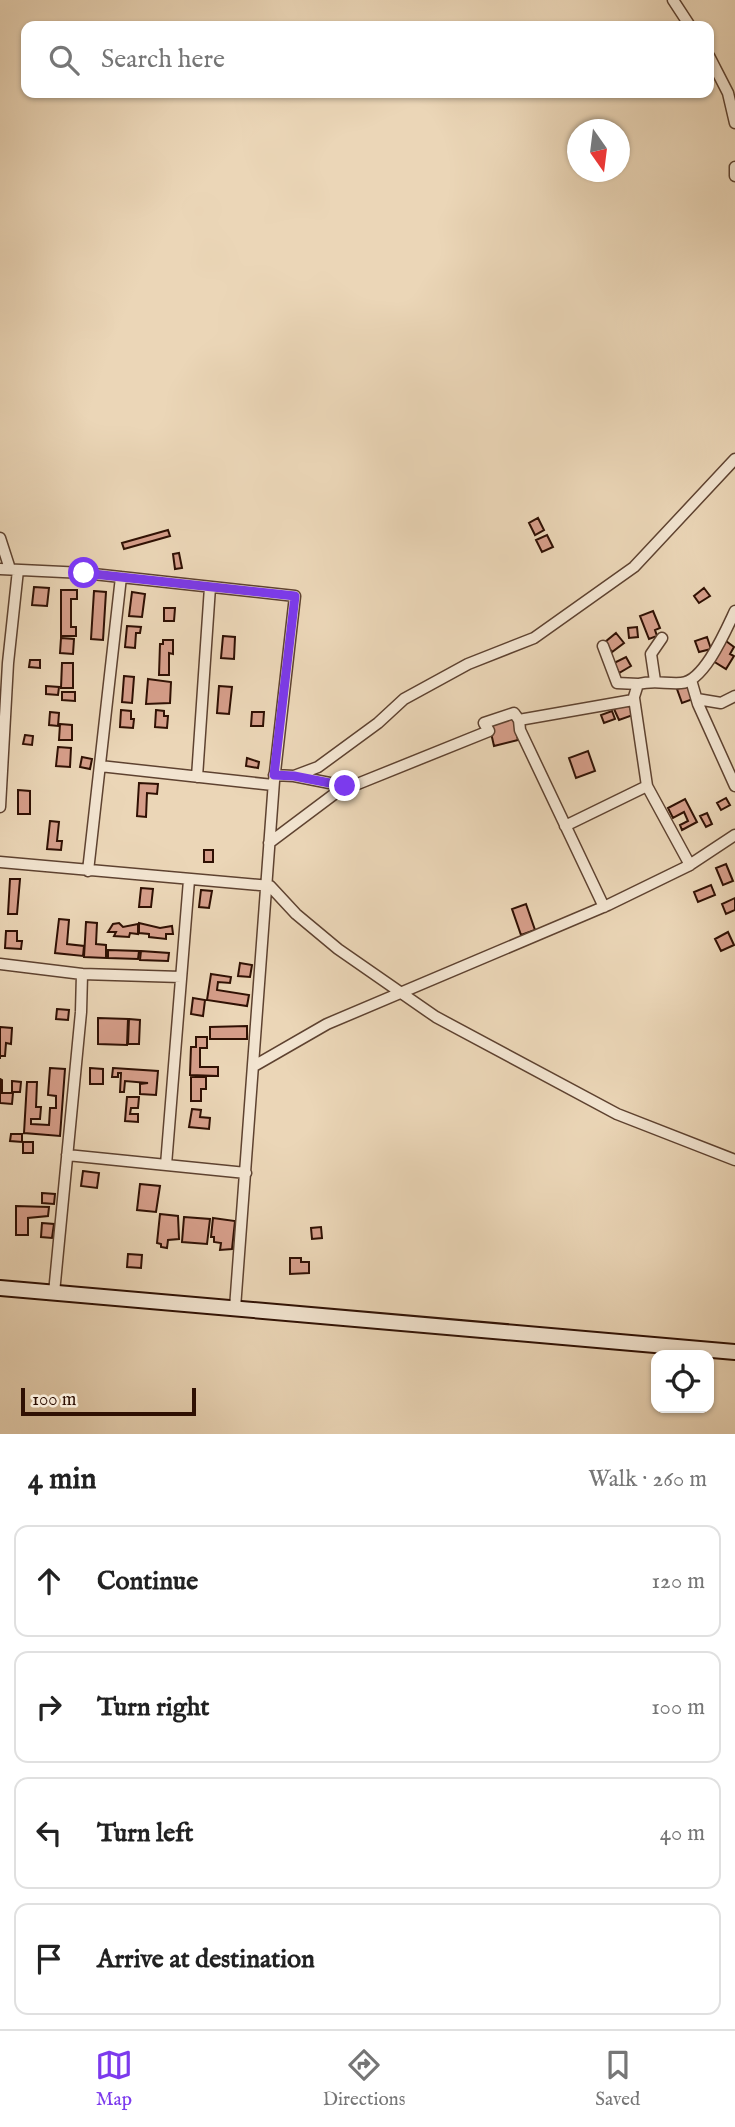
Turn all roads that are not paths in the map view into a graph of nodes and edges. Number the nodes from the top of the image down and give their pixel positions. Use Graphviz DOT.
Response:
graph roads {
  1 [pos="673,0"];
  2 [pos="687,21"];
  3 [pos="714,66"];
  4 [pos="735,123"];
  5 [pos="735,167"];
  6 [pos="735,176"];
  7 [pos="735,459"];
  8 [pos="0,538"];
  9 [pos="10,569"];
  10 [pos="121,577"];
  11 [pos="210,587"];
  12 [pos="735,611"];
  13 [pos="662,638"];
  14 [pos="603,646"];
  15 [pos="4,663"];
  16 [pos="691,680"];
  17 [pos="655,681"];
  18 [pos="638,684"];
  19 [pos="735,696"];
  20 [pos="634,698"];
  21 [pos="697,699"];
  22 [pos="519,720"];
  23 [pos="100,766"];
  24 [pos="294,776"];
  25 [pos="197,777"];
  26 [pos="274,780"];
  27 [pos="345,786"];
  28 [pos="647,786"];
  29 [pos="735,786"];
  30 [pos="0,807"];
  31 [pos="565,826"];
  32 [pos="735,835"];
  33 [pos="269,843"];
  34 [pos="0,862"];
  35 [pos="690,865"];
  36 [pos="88,871"];
  37 [pos="189,880"];
  38 [pos="266,886"];
  39 [pos="604,907"];
  40 [pos="0,964"];
  41 [pos="82,974"];
  42 [pos="181,977"];
  43 [pos="400,992"];
  44 [pos="254,1066"];
  45 [pos="67,1155"];
  46 [pos="735,1160"];
  47 [pos="166,1165"];
  48 [pos="246,1173"];
  49 [pos="0,1288"];
  50 [pos="54,1293"];
  51 [pos="235,1308"];
  52 [pos="735,1352"];
  1 -- 2 [label="street"];
  3 -- 4 [label="street"];
  5 -- 6 [label="street"];
  7 -- 24 [label="street"];
  8 -- 9 [label="street"];
  9 -- 10 [label="street"];
  9 -- 15 [label="street"];
  10 -- 11 [label="street"];
  10 -- 23 [label="street"];
  11 -- 25 [label="street"];
  11 -- 26 [label="street"];
  12 -- 16 [label="street"];
  13 -- 17 [label="street"];
  14 -- 18 [label="street"];
  15 -- 30 [label="street"];
  16 -- 17 [label="street"];
  16 -- 21 [label="street"];
  17 -- 18 [label="street"];
  18 -- 20 [label="street"];
  19 -- 21 [label="street"];
  20 -- 22 [label="street"];
  20 -- 28 [label="street"];
  21 -- 29 [label="street"];
  22 -- 27 [label="street"];
  22 -- 31 [label="street"];
  23 -- 25 [label="street"];
  23 -- 36 [label="street"];
  24 -- 26 [label="street"];
  24 -- 27 [label="street"];
  25 -- 26 [label="street"];
  26 -- 33 [label="street"];
  27 -- 33 [label="street"];
  28 -- 31 [label="street"];
  28 -- 35 [label="street"];
  31 -- 39 [label="street"];
  32 -- 35 [label="street"];
  33 -- 38 [label="street"];
  34 -- 36 [label="street"];
  35 -- 39 [label="street"];
  36 -- 37 [label="street"];
  37 -- 38 [label="street"];
  37 -- 42 [label="street"];
  38 -- 43 [label="street"];
  38 -- 44 [label="street"];
  39 -- 43 [label="street"];
  40 -- 41 [label="street"];
  41 -- 42 [label="street"];
  41 -- 45 [label="street"];
  42 -- 47 [label="street"];
  43 -- 44 [label="street"];
  43 -- 46 [label="street"];
  44 -- 48 [label="street"];
  45 -- 47 [label="street"];
  45 -- 50 [label="street"];
  47 -- 48 [label="street"];
  48 -- 51 [label="street"];
  49 -- 50 [label="street"];
  50 -- 51 [label="street"];
  51 -- 52 [label="street"];
}
